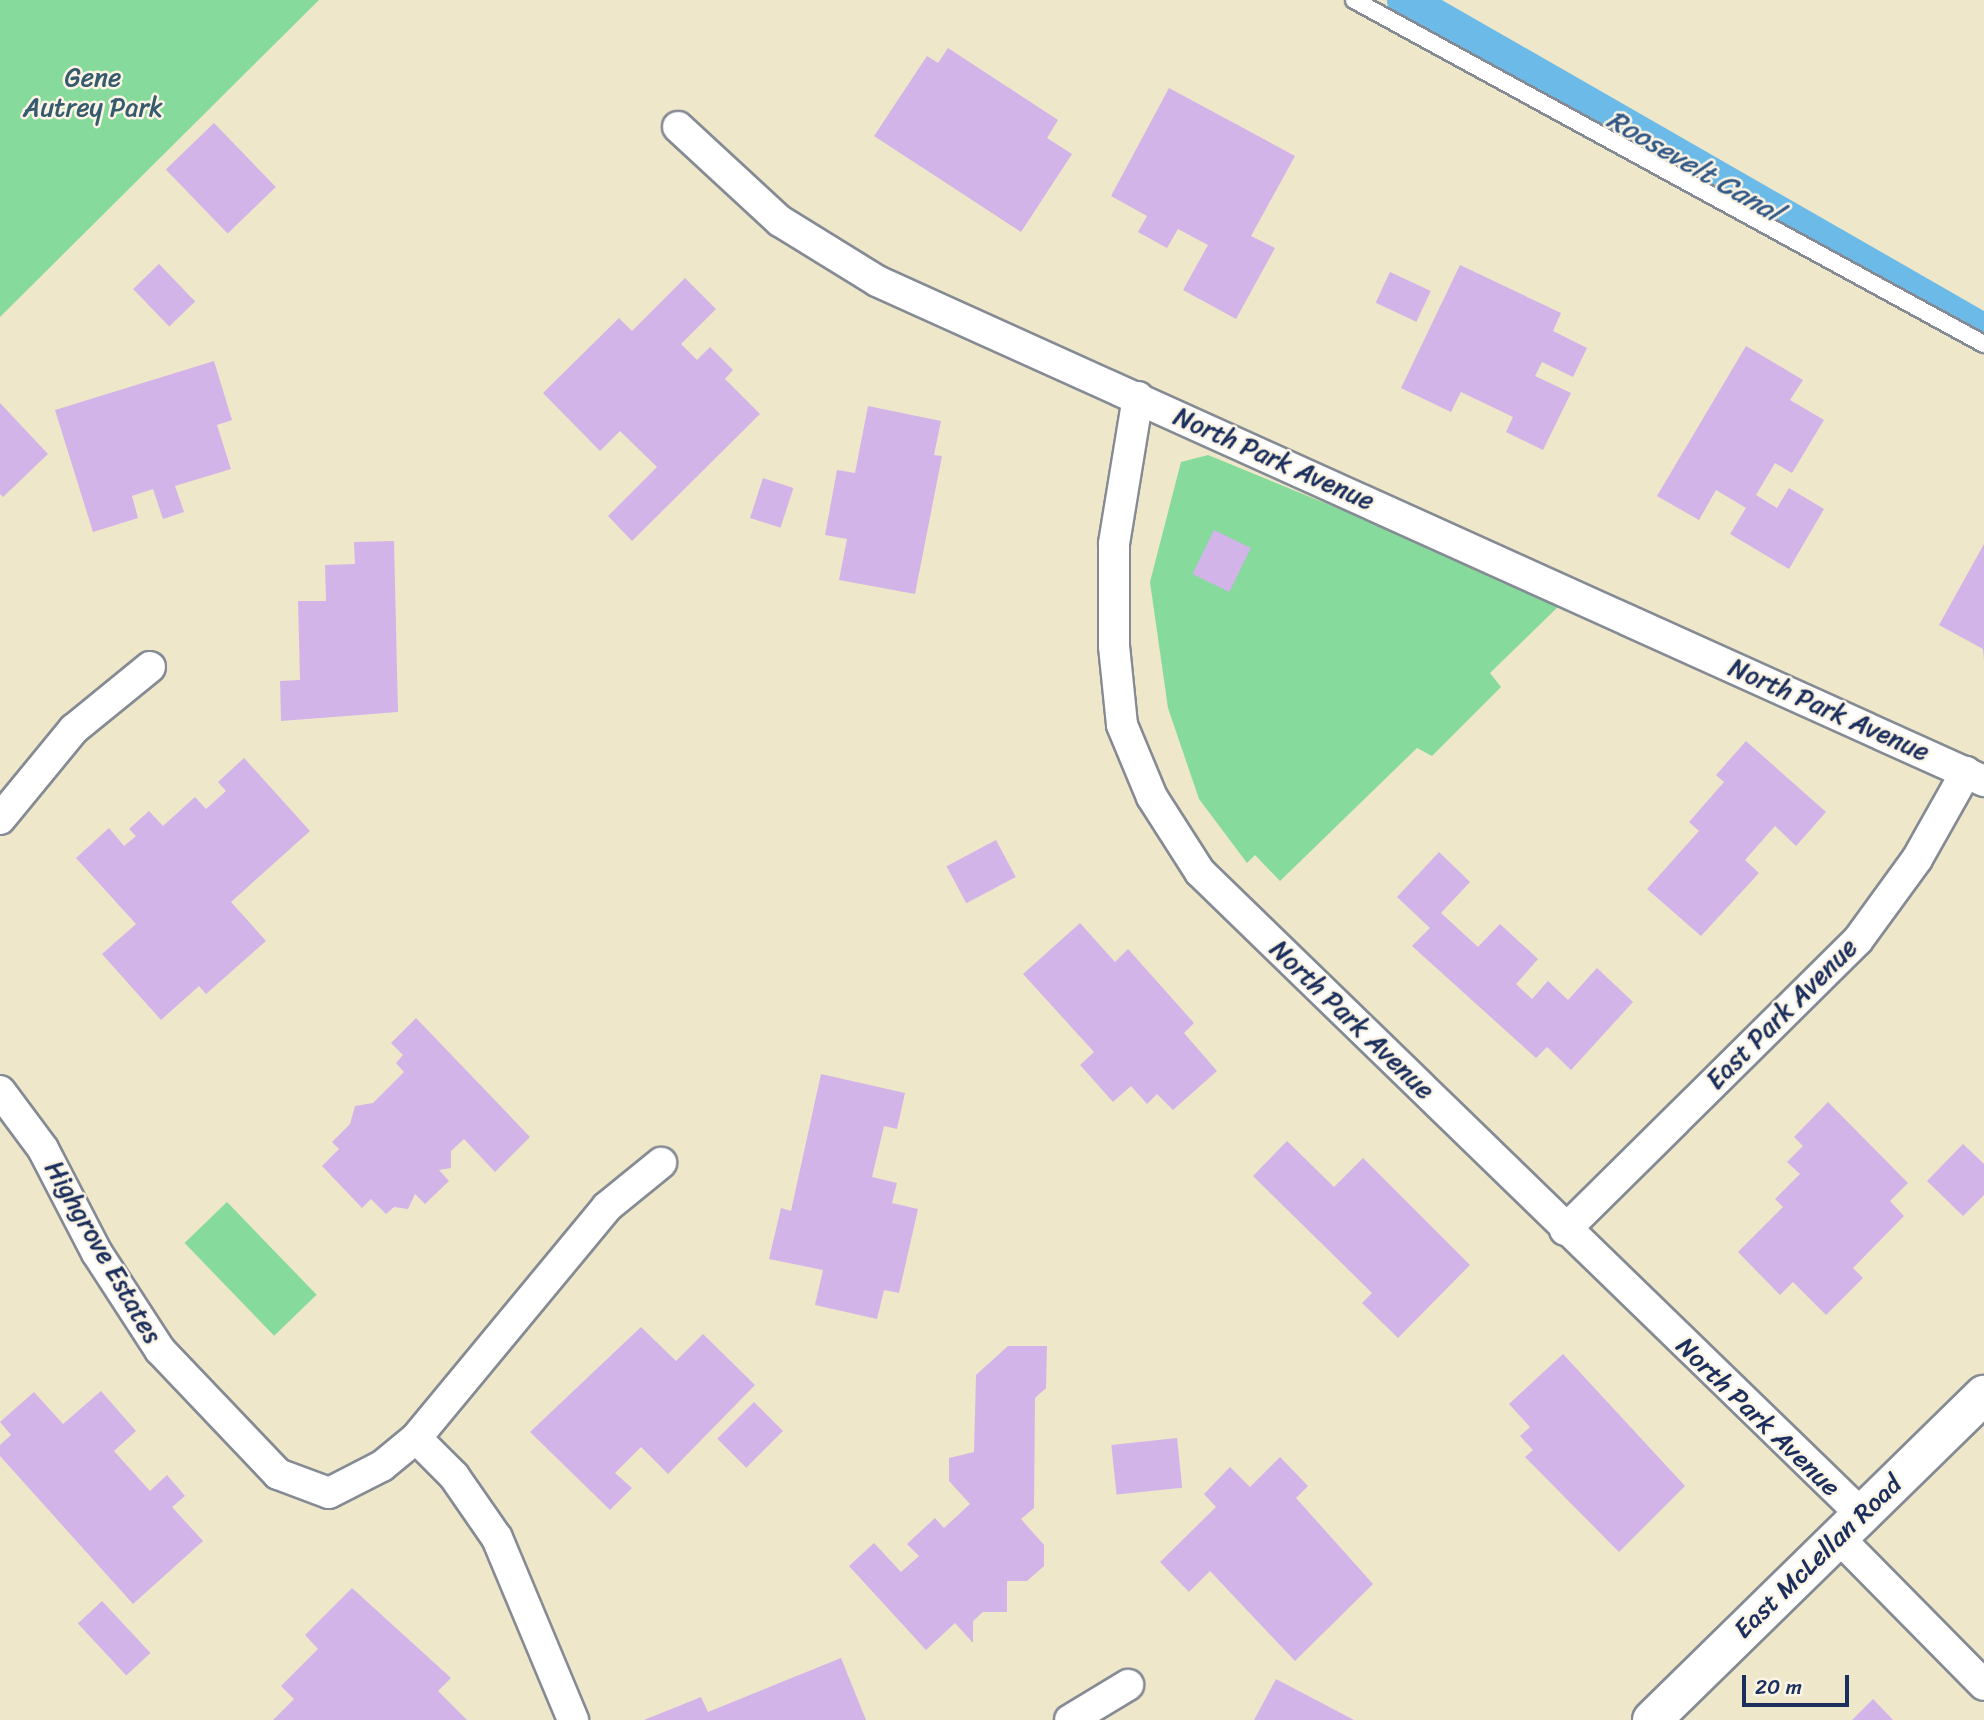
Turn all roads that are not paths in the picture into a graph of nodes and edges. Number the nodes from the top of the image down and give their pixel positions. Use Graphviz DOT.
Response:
graph roads {
  1 [pos="1354,0"];
  2 [pos="678,127"];
  3 [pos="1984,344"];
  4 [pos="1138,397"];
  5 [pos="150,667"];
  6 [pos="1975,776"];
  7 [pos="0,820"];
  8 [pos="0,1091"];
  9 [pos="661,1163"];
  10 [pos="1565,1230"];
  11 [pos="1984,1395"];
  12 [pos="416,1438"];
  13 [pos="1849,1525"];
  14 [pos="1128,1685"];
  15 [pos="1984,1685"];
  16 [pos="573,1720"];
  17 [pos="1070,1720"];
  18 [pos="1652,1720"];
  1 -- 3 [label="lane"];
  2 -- 4 [label="street, North Park Avenue"];
  4 -- 6 [label="street, North Park Avenue"];
  4 -- 10 [label="street, North Park Avenue"];
  5 -- 7 [label="street"];
  6 -- 10 [label="street, East Park Avenue"];
  8 -- 12 [label="street, Highgrove Estates"];
  9 -- 12 [label="street, Highgrove Estates"];
  10 -- 13 [label="street, North Park Avenue"];
  11 -- 13 [label="street, East McLellan Road"];
  12 -- 16 [label="street"];
  13 -- 15 [label="street, North Park Avenue"];
  13 -- 18 [label="street, East McLellan Road"];
  14 -- 17 [label="street"];
}
